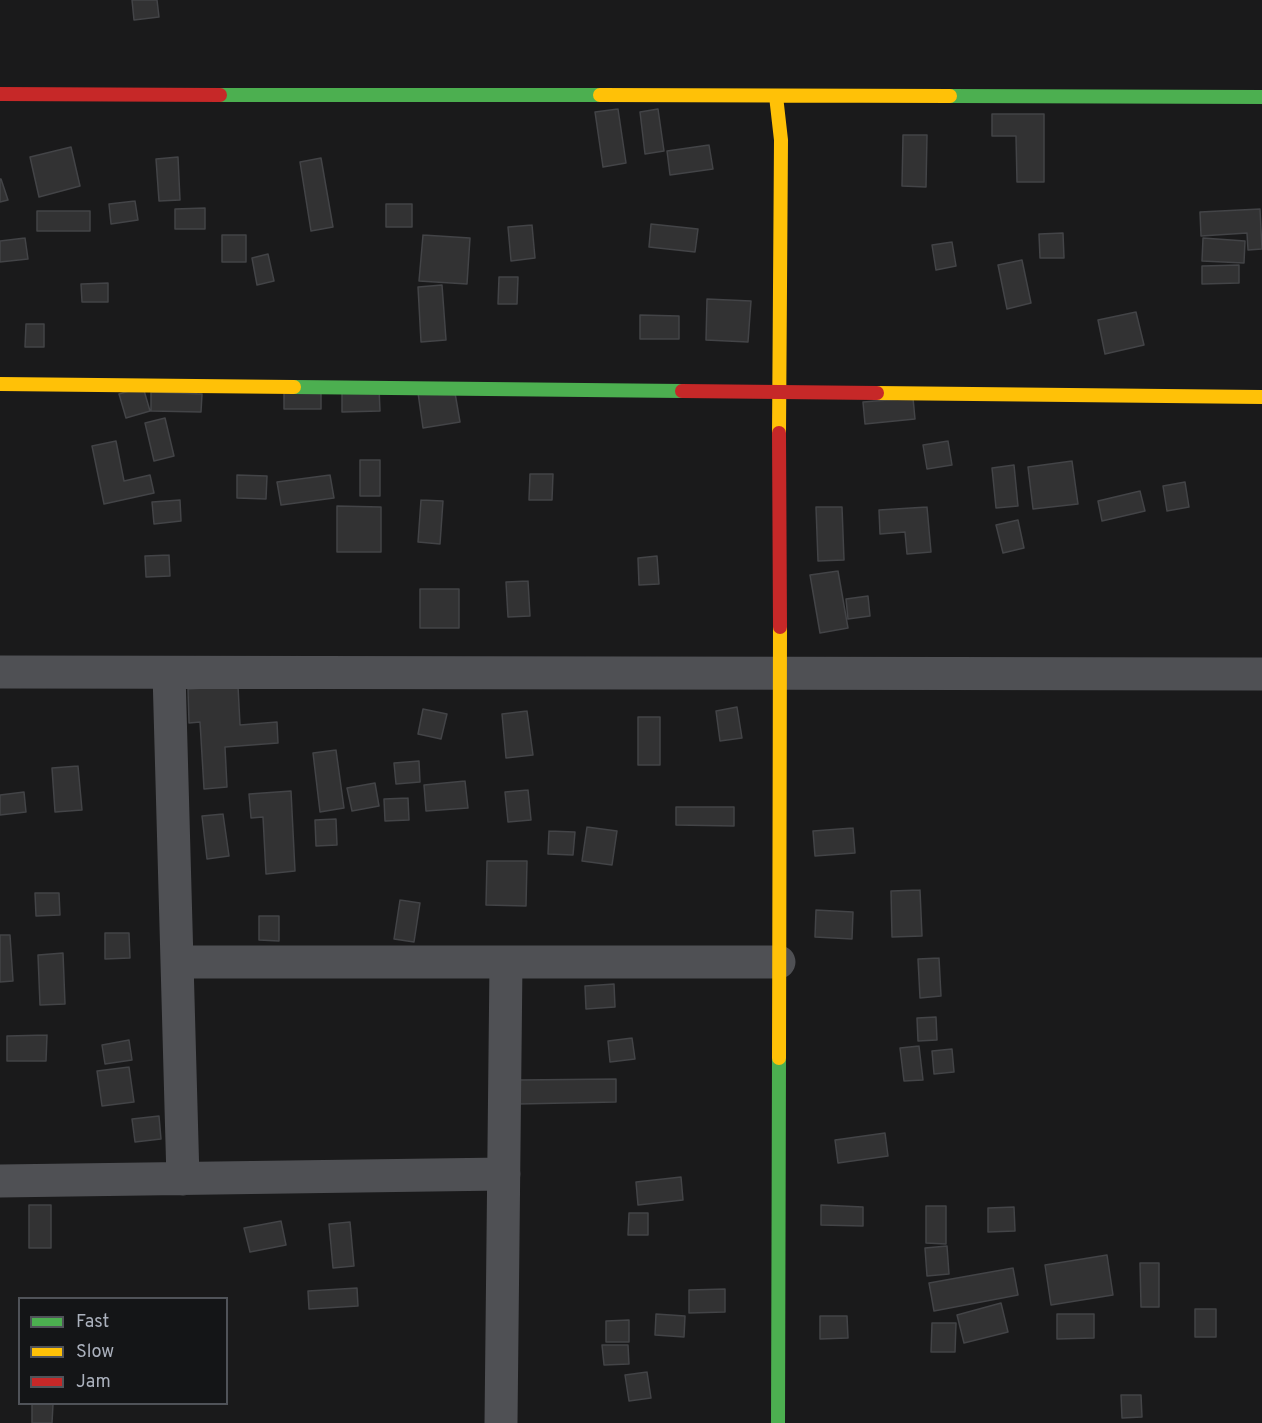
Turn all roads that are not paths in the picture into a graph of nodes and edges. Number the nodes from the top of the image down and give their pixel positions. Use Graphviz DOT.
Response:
graph roads {
  1 [pos="0,94"];
  2 [pos="776,96"];
  3 [pos="1262,97"];
  4 [pos="0,384"];
  5 [pos="779,392"];
  6 [pos="1262,397"];
  7 [pos="0,672"];
  8 [pos="169,673"];
  9 [pos="780,674"];
  10 [pos="1262,674"];
  11 [pos="177,962"];
  12 [pos="506,962"];
  13 [pos="779,962"];
  14 [pos="504,1174"];
  15 [pos="183,1179"];
  16 [pos="0,1181"];
  17 [pos="501,1423"];
  18 [pos="778,1423"];
  1 -- 2 [label="street"];
  2 -- 3 [label="street"];
  2 -- 5 [label="street"];
  4 -- 5 [label="street"];
  5 -- 6 [label="street"];
  5 -- 9 [label="street"];
  7 -- 8 [label="street"];
  8 -- 9 [label="street"];
  8 -- 11 [label="street"];
  9 -- 10 [label="street"];
  9 -- 13 [label="street"];
  11 -- 12 [label="street"];
  11 -- 15 [label="street"];
  12 -- 13 [label="street"];
  12 -- 14 [label="street"];
  13 -- 18 [label="street"];
  14 -- 15 [label="street"];
  14 -- 17 [label="street"];
  15 -- 16 [label="street"];
}
